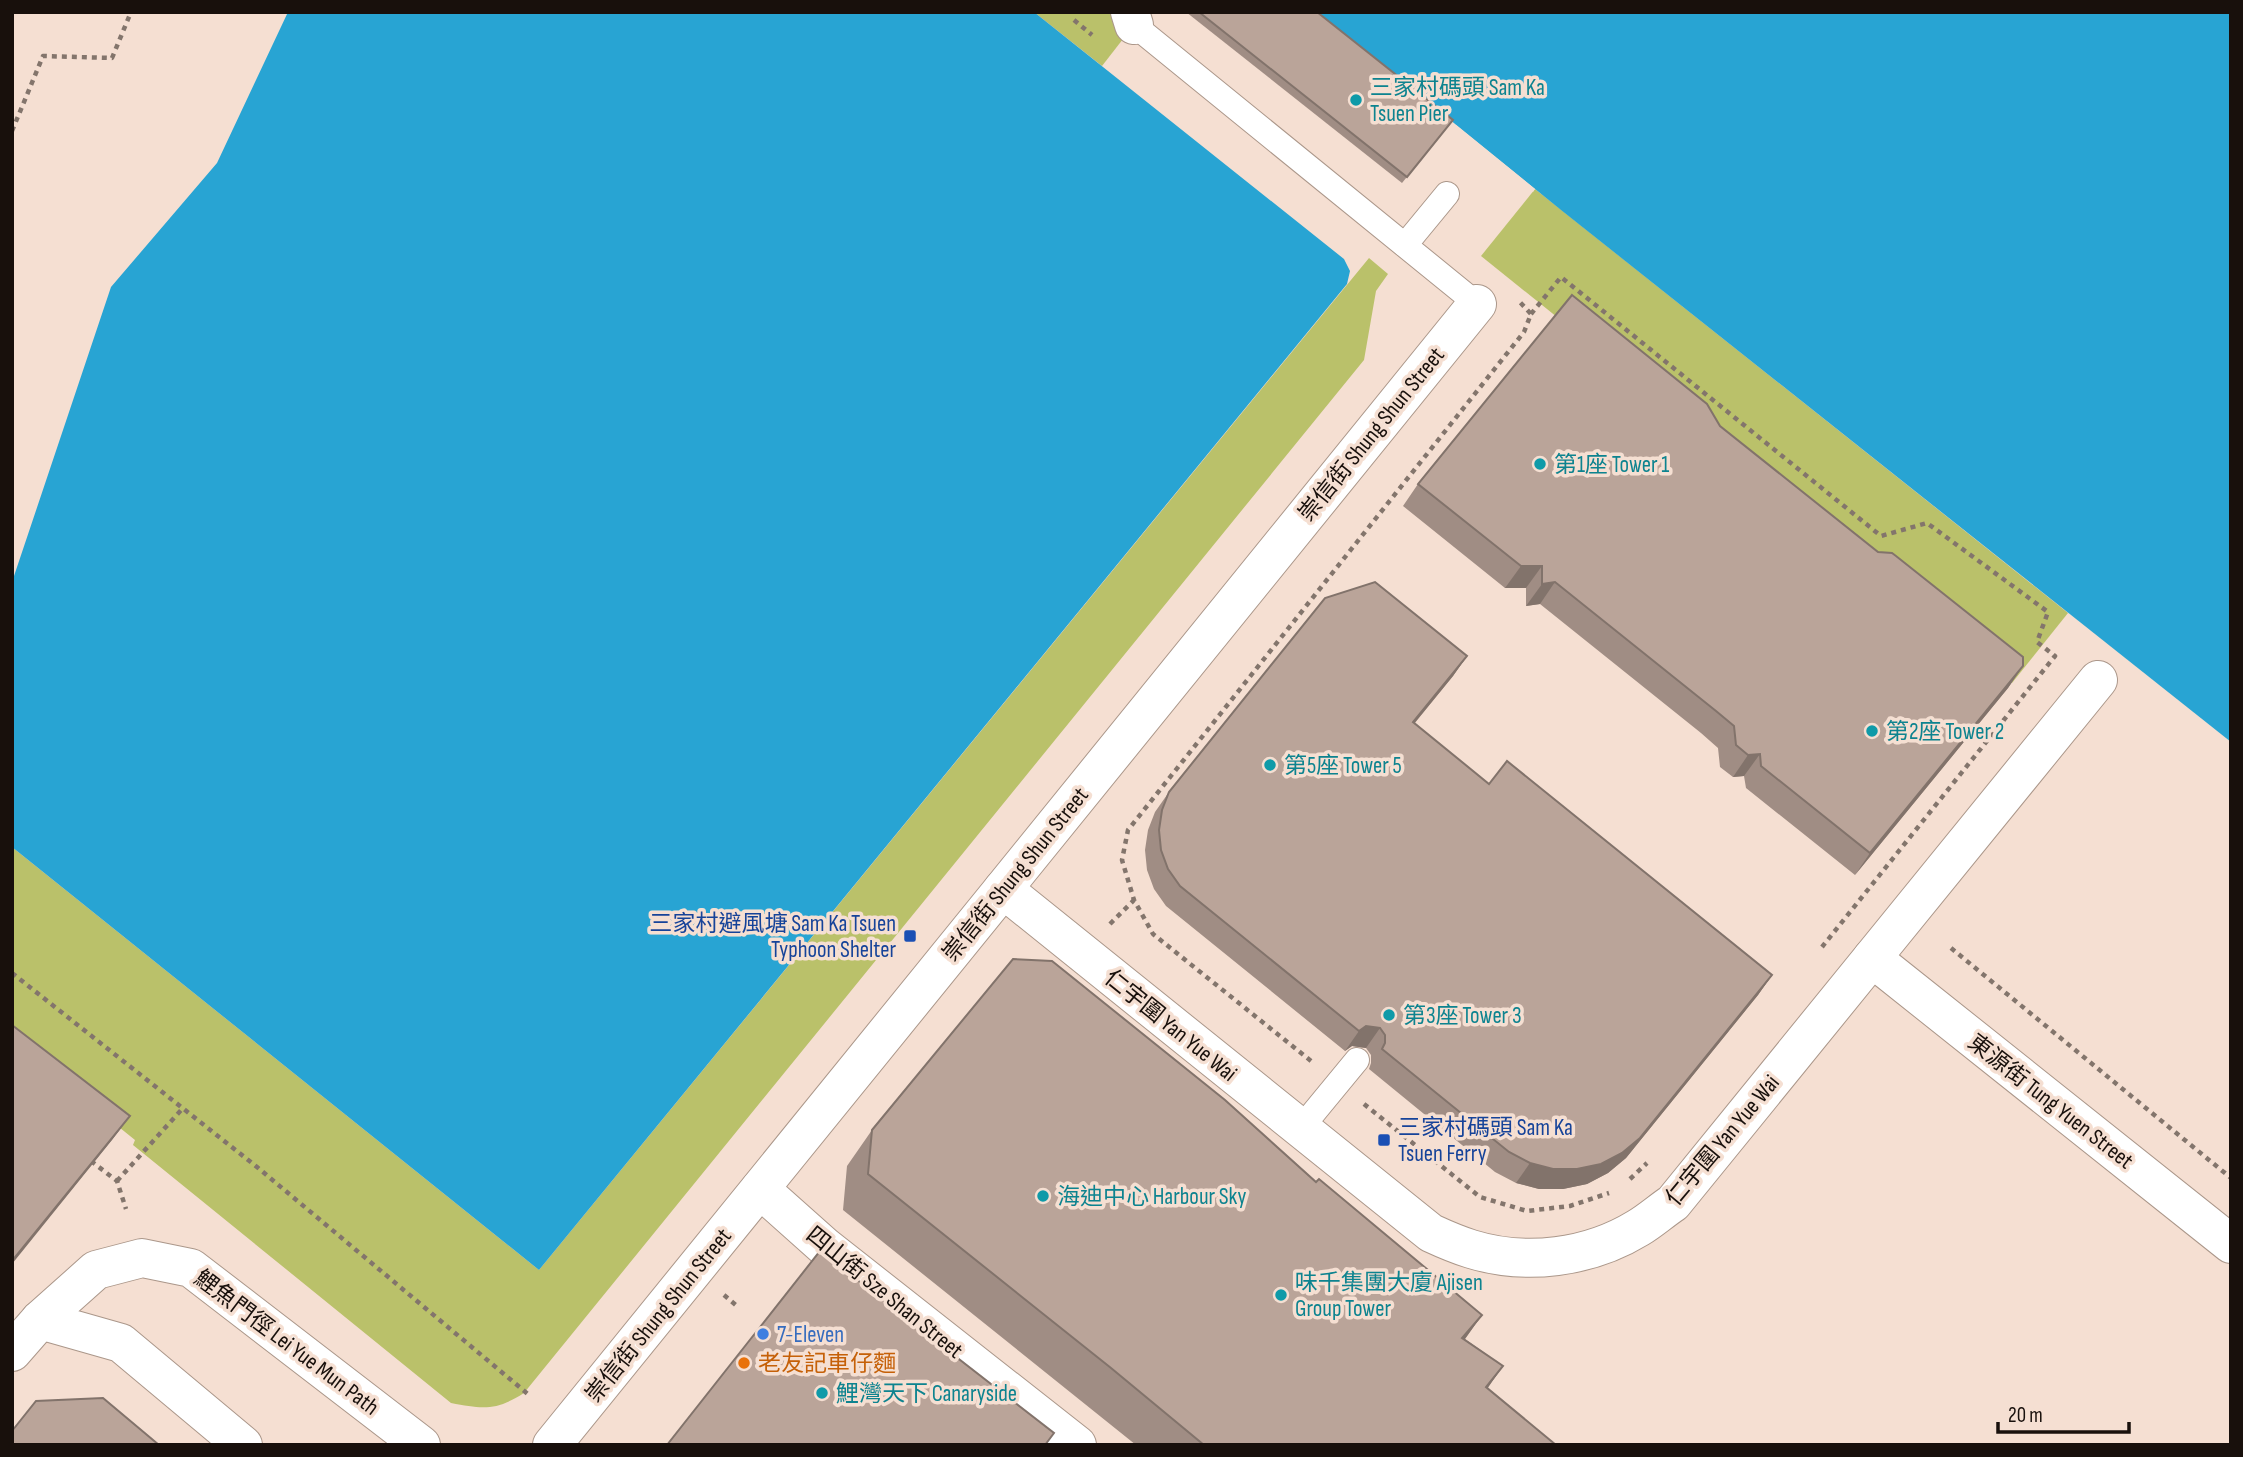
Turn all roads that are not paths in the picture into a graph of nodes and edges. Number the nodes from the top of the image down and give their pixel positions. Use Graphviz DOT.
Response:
graph roads {
  1 [pos="1132,19"];
  2 [pos="1447,194"];
  3 [pos="1405,245"];
  4 [pos="1477,304"];
  5 [pos="2098,680"];
  6 [pos="1003,889"];
  7 [pos="1872,958"];
  8 [pos="1357,1060"];
  9 [pos="1301,1129"];
  10 [pos="760,1189"];
  11 [pos="2231,1244"];
  12 [pos="40,1320"];
  13 [pos="12,1352"];
  14 [pos="243,1445"];
  15 [pos="421,1445"];
  16 [pos="552,1445"];
  17 [pos="1077,1445"];
  1 -- 3 [label="lane"];
  2 -- 3 [label="lane"];
  3 -- 4 [label="lane"];
  4 -- 6 [label="street, 崇信街 Shung Shun Street"];
  5 -- 7 [label="street, 仁宇圍 Yan Yue Wai"];
  6 -- 9 [label="street, 仁宇圍 Yan Yue Wai"];
  6 -- 10 [label="street, 崇信街 Shung Shun Street"];
  7 -- 9 [label="street, 仁宇圍 Yan Yue Wai"];
  7 -- 11 [label="street, 東源街 Tung Yuen Street"];
  8 -- 9 [label="lane"];
  10 -- 16 [label="street, 崇信街 Shung Shun Street"];
  10 -- 17 [label="street, 四山街 Sze Shan Street"];
  12 -- 13 [label="street, 鯉魚門徑 Lei Yue Mun Path"];
  12 -- 14 [label="street"];
  12 -- 15 [label="street, 鯉魚門徑 Lei Yue Mun Path"];
}
